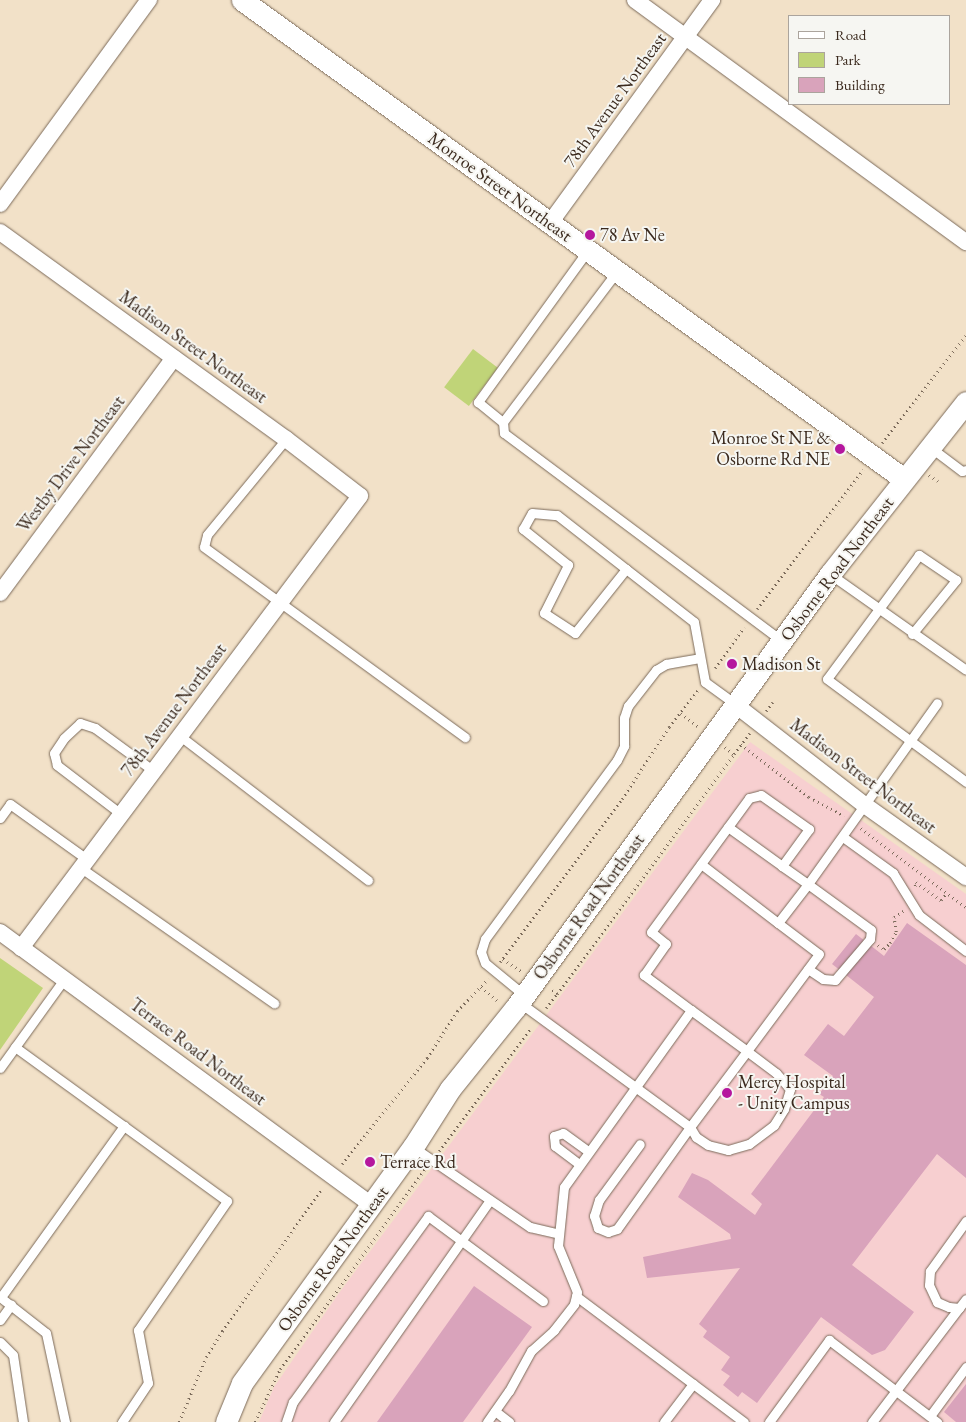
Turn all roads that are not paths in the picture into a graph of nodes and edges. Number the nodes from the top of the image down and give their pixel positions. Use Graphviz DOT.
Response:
graph roads {
  1 [pos="149,0"];
  2 [pos="242,0"];
  3 [pos="635,0"];
  4 [pos="712,0"];
  5 [pos="685,37"];
  6 [pos="0,204"];
  7 [pos="550,222"];
  8 [pos="0,232"];
  9 [pos="966,242"];
  10 [pos="588,250"];
  11 [pos="617,271"];
  12 [pos="174,358"];
  13 [pos="966,402"];
  14 [pos="503,422"];
  15 [pos="286,438"];
  16 [pos="930,447"];
  17 [pos="966,470"];
  18 [pos="904,480"];
  19 [pos="360,496"];
  20 [pos="626,569"];
  21 [pos="830,574"];
  22 [pos="0,593"];
  23 [pos="279,603"];
  24 [pos="879,608"];
  25 [pos="912,634"];
  26 [pos="782,641"];
  27 [pos="699,658"];
  28 [pos="966,670"];
  29 [pos="937,703"];
  30 [pos="738,706"];
  31 [pos="180,736"];
  32 [pos="465,737"];
  33 [pos="911,742"];
  34 [pos="154,771"];
  35 [pos="966,782"];
  36 [pos="866,806"];
  37 [pos="121,814"];
  38 [pos="0,818"];
  39 [pos="728,827"];
  40 [pos="843,837"];
  41 [pos="84,864"];
  42 [pos="700,864"];
  43 [pos="782,866"];
  44 [pos="966,877"];
  45 [pos="368,880"];
  46 [pos="808,884"];
  47 [pos="778,923"];
  48 [pos="0,932"];
  49 [pos="21,948"];
  50 [pos="966,950"];
  51 [pos="808,968"];
  52 [pos="65,978"];
  53 [pos="522,998"];
  54 [pos="274,1002"];
  55 [pos="691,1010"];
  56 [pos="15,1047"];
  57 [pos="747,1051"];
  58 [pos="0,1068"];
  59 [pos="634,1086"];
  60 [pos="124,1126"];
  61 [pos="690,1127"];
  62 [pos="640,1144"];
  63 [pos="414,1148"];
  64 [pos="588,1151"];
  65 [pos="579,1164"];
  66 [pos="490,1200"];
  67 [pos="372,1205"];
  68 [pos="966,1221"];
  69 [pos="557,1233"];
  70 [pos="463,1239"];
  71 [pos="576,1296"];
  72 [pos="0,1297"];
  73 [pos="966,1299"];
  74 [pos="543,1301"];
  75 [pos="10,1304"];
  76 [pos="959,1308"];
  77 [pos="0,1320"];
  78 [pos="0,1342"];
  79 [pos="966,1367"];
  80 [pos="693,1384"];
  81 [pos="896,1390"];
  82 [pos="495,1411"];
  83 [pos="934,1419"];
  84 [pos="23,1422"];
  85 [pos="65,1422"];
  86 [pos="122,1422"];
  87 [pos="226,1422"];
  88 [pos="286,1422"];
  89 [pos="334,1422"];
  90 [pos="487,1422"];
  91 [pos="510,1422"];
  92 [pos="664,1422"];
  93 [pos="744,1422"];
  94 [pos="769,1422"];
  95 [pos="872,1422"];
  1 -- 6 [label="street"];
  2 -- 7 [label="street, Monroe Street Northeast"];
  3 -- 5 [label="street"];
  4 -- 5 [label="street, 78th Avenue Northeast"];
  5 -- 7 [label="street, 78th Avenue Northeast"];
  5 -- 9 [label="street"];
  7 -- 10 [label="street, Monroe Street Northeast"];
  8 -- 12 [label="street, Madison Street Northeast"];
  10 -- 11 [label="street, Monroe Street Northeast"];
  10 -- 14 [label="lane"];
  11 -- 14 [label="lane"];
  11 -- 18 [label="street, Monroe Street Northeast"];
  12 -- 15 [label="street, Madison Street Northeast"];
  12 -- 22 [label="street, Westby Drive Northeast"];
  13 -- 16 [label="street, Osborne Road Northeast"];
  14 -- 26 [label="lane"];
  15 -- 19 [label="street, Madison Street Northeast"];
  15 -- 23 [label="lane"];
  16 -- 17 [label="lane"];
  16 -- 18 [label="street, Osborne Road Northeast"];
  18 -- 21 [label="street, Osborne Road Northeast"];
  19 -- 23 [label="street, 78th Avenue Northeast"];
  20 -- 20 [label="lane"];
  20 -- 27 [label="lane"];
  21 -- 24 [label="lane"];
  21 -- 26 [label="street, Osborne Road Northeast"];
  23 -- 31 [label="street, 78th Avenue Northeast"];
  23 -- 32 [label="lane"];
  24 -- 25 [label="lane"];
  24 -- 25 [label="lane"];
  24 -- 33 [label="lane"];
  25 -- 28 [label="lane"];
  26 -- 30 [label="street, Osborne Road Northeast"];
  27 -- 30 [label="lane"];
  27 -- 53 [label="lane"];
  29 -- 33 [label="lane"];
  30 -- 36 [label="street, Madison Street Northeast"];
  30 -- 53 [label="street, Osborne Road Northeast"];
  31 -- 34 [label="street, 78th Avenue Northeast"];
  31 -- 45 [label="lane"];
  33 -- 35 [label="lane"];
  33 -- 36 [label="lane"];
  34 -- 37 [label="street, 78th Avenue Northeast"];
  34 -- 37 [label="lane"];
  36 -- 40 [label="lane"];
  36 -- 44 [label="street, Madison Street Northeast"];
  37 -- 41 [label="street, 78th Avenue Northeast"];
  38 -- 41 [label="lane"];
  39 -- 42 [label="lane"];
  39 -- 43 [label="lane"];
  39 -- 43 [label="lane"];
  40 -- 46 [label="lane"];
  40 -- 50 [label="lane"];
  41 -- 49 [label="street, 78th Avenue Northeast"];
  41 -- 54 [label="lane"];
  42 -- 47 [label="lane"];
  42 -- 55 [label="lane"];
  43 -- 46 [label="lane"];
  46 -- 47 [label="lane"];
  46 -- 51 [label="lane"];
  47 -- 51 [label="lane"];
  48 -- 49 [label="street, Terrace Road Northeast"];
  49 -- 52 [label="street, Terrace Road Northeast"];
  51 -- 57 [label="lane"];
  52 -- 56 [label="lane"];
  52 -- 67 [label="street, Terrace Road Northeast"];
  53 -- 59 [label="lane"];
  53 -- 63 [label="street, Osborne Road Northeast"];
  55 -- 57 [label="lane"];
  55 -- 59 [label="lane"];
  56 -- 58 [label="lane"];
  56 -- 60 [label="lane"];
  57 -- 61 [label="lane"];
  57 -- 61 [label="lane"];
  59 -- 61 [label="lane"];
  59 -- 64 [label="lane"];
  60 -- 72 [label="lane"];
  60 -- 86 [label="lane"];
  61 -- 62 [label="lane"];
  63 -- 66 [label="lane"];
  63 -- 67 [label="street, Osborne Road Northeast"];
  64 -- 65 [label="lane"];
  64 -- 65 [label="lane"];
  65 -- 69 [label="lane"];
  66 -- 69 [label="lane"];
  66 -- 70 [label="lane"];
  67 -- 87 [label="street, Osborne Road Northeast"];
  68 -- 76 [label="lane"];
  69 -- 71 [label="lane"];
  70 -- 74 [label="lane"];
  70 -- 88 [label="lane"];
  70 -- 89 [label="lane"];
  71 -- 80 [label="lane"];
  71 -- 82 [label="lane"];
  72 -- 75 [label="lane"];
  73 -- 76 [label="lane"];
  75 -- 77 [label="lane"];
  75 -- 85 [label="lane"];
  76 -- 81 [label="lane"];
  78 -- 84 [label="lane"];
  79 -- 83 [label="lane"];
  80 -- 92 [label="lane"];
  80 -- 93 [label="lane"];
  81 -- 83 [label="lane"];
  81 -- 94 [label="lane"];
  81 -- 95 [label="lane"];
  82 -- 90 [label="lane"];
  82 -- 91 [label="lane"];
}
